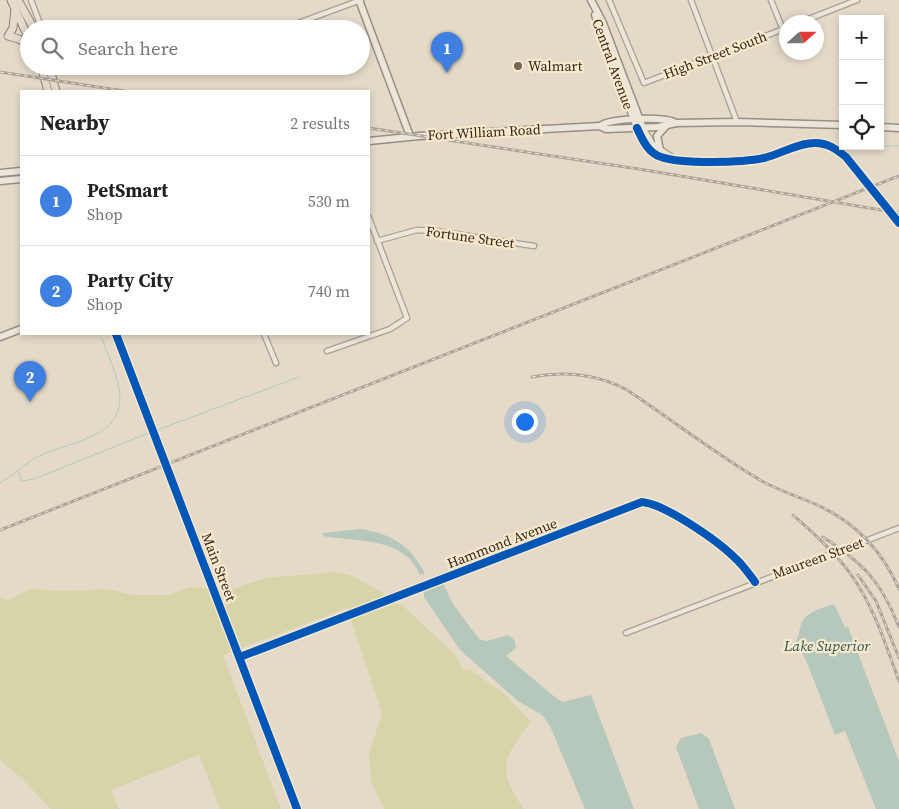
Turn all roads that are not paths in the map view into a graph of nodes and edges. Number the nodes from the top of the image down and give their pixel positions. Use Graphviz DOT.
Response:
graph roads {
  1 [pos="11,0"];
  2 [pos="18,0"];
  3 [pos="31,0"];
  4 [pos="359,0"];
  5 [pos="609,0"];
  6 [pos="691,0"];
  7 [pos="771,0"];
  8 [pos="854,0"];
  9 [pos="592,3"];
  10 [pos="15,9"];
  11 [pos="818,15"];
  12 [pos="779,17"];
  13 [pos="20,20"];
  14 [pos="29,20"];
  15 [pos="39,20"];
  16 [pos="306,20"];
  17 [pos="366,20"];
  18 [pos="370,29"];
  19 [pos="779,31"];
  20 [pos="20,40"];
  21 [pos="712,56"];
  22 [pos="43,75"];
  23 [pos="52,75"];
  24 [pos="48,90"];
  25 [pos="56,90"];
  26 [pos="637,120"];
  27 [pos="737,122"];
  28 [pos="676,123"];
  29 [pos="839,125"];
  30 [pos="600,126"];
  31 [pos="666,126"];
  32 [pos="884,127"];
  33 [pos="640,128"];
  34 [pos="899,128"];
  35 [pos="410,136"];
  36 [pos="370,141"];
  37 [pos="660,150"];
  38 [pos="675,159"];
  39 [pos="20,171"];
  40 [pos="0,173"];
  41 [pos="20,179"];
  42 [pos="0,181"];
  43 [pos="370,221"];
  44 [pos="899,223"];
  45 [pos="378,241"];
  46 [pos="534,246"];
  47 [pos="20,329"];
  48 [pos="116,335"];
  49 [pos="264,335"];
  50 [pos="0,338"];
  51 [pos="327,351"];
  52 [pos="276,363"];
  53 [pos="899,528"];
  54 [pos="755,582"];
  55 [pos="626,633"];
  56 [pos="240,657"];
  57 [pos="297,809"];
  1 -- 10 [label="main road"];
  2 -- 14 [label="main road"];
  3 -- 15 [label="street"];
  4 -- 16 [label="street"];
  4 -- 17 [label="main road"];
  5 -- 21 [label="street, High Street South"];
  6 -- 21 [label="street"];
  7 -- 12 [label="street"];
  8 -- 11 [label="street"];
  9 -- 26 [label="main road, Central Avenue"];
  10 -- 13 [label="main road"];
  10 -- 20 [label="main road"];
  18 -- 35 [label="main road"];
  19 -- 21 [label="street, High Street South"];
  21 -- 27 [label="street"];
  22 -- 24 [label="main road"];
  23 -- 25 [label="main road"];
  26 -- 28 [label="main road, Fort William Road"];
  26 -- 30 [label="main road, Fort William Road"];
  26 -- 33 [label="main road, Central Avenue"];
  27 -- 28 [label="main road, Fort William Road"];
  27 -- 29 [label="main road, Fort William Road"];
  28 -- 31 [label="main road, Fort William Road"];
  30 -- 33 [label="main road, Fort William Road"];
  30 -- 35 [label="main road, Fort William Road"];
  31 -- 33 [label="main road, Fort William Road"];
  31 -- 37 [label="main road"];
  32 -- 34 [label="main road"];
  33 -- 37 [label="street, Central Avenue"];
  33 -- 38 [label="street, Central Avenue"];
  35 -- 36 [label="main road, Fort William Road"];
  37 -- 38 [label="street, Central Avenue"];
  38 -- 44 [label="street, Central Avenue, bridge"];
  39 -- 40 [label="main road"];
  41 -- 42 [label="main road"];
  43 -- 45 [label="street"];
  45 -- 46 [label="street, Fortune Street"];
  45 -- 51 [label="street"];
  47 -- 50 [label="main road"];
  48 -- 56 [label="main road, Main Street, bridge"];
  49 -- 52 [label="street"];
  53 -- 54 [label="street, Maureen Street"];
  54 -- 55 [label="street, Maureen Street"];
  54 -- 56 [label="street, Hammond Avenue"];
  56 -- 57 [label="main road, Main Street"];
}
